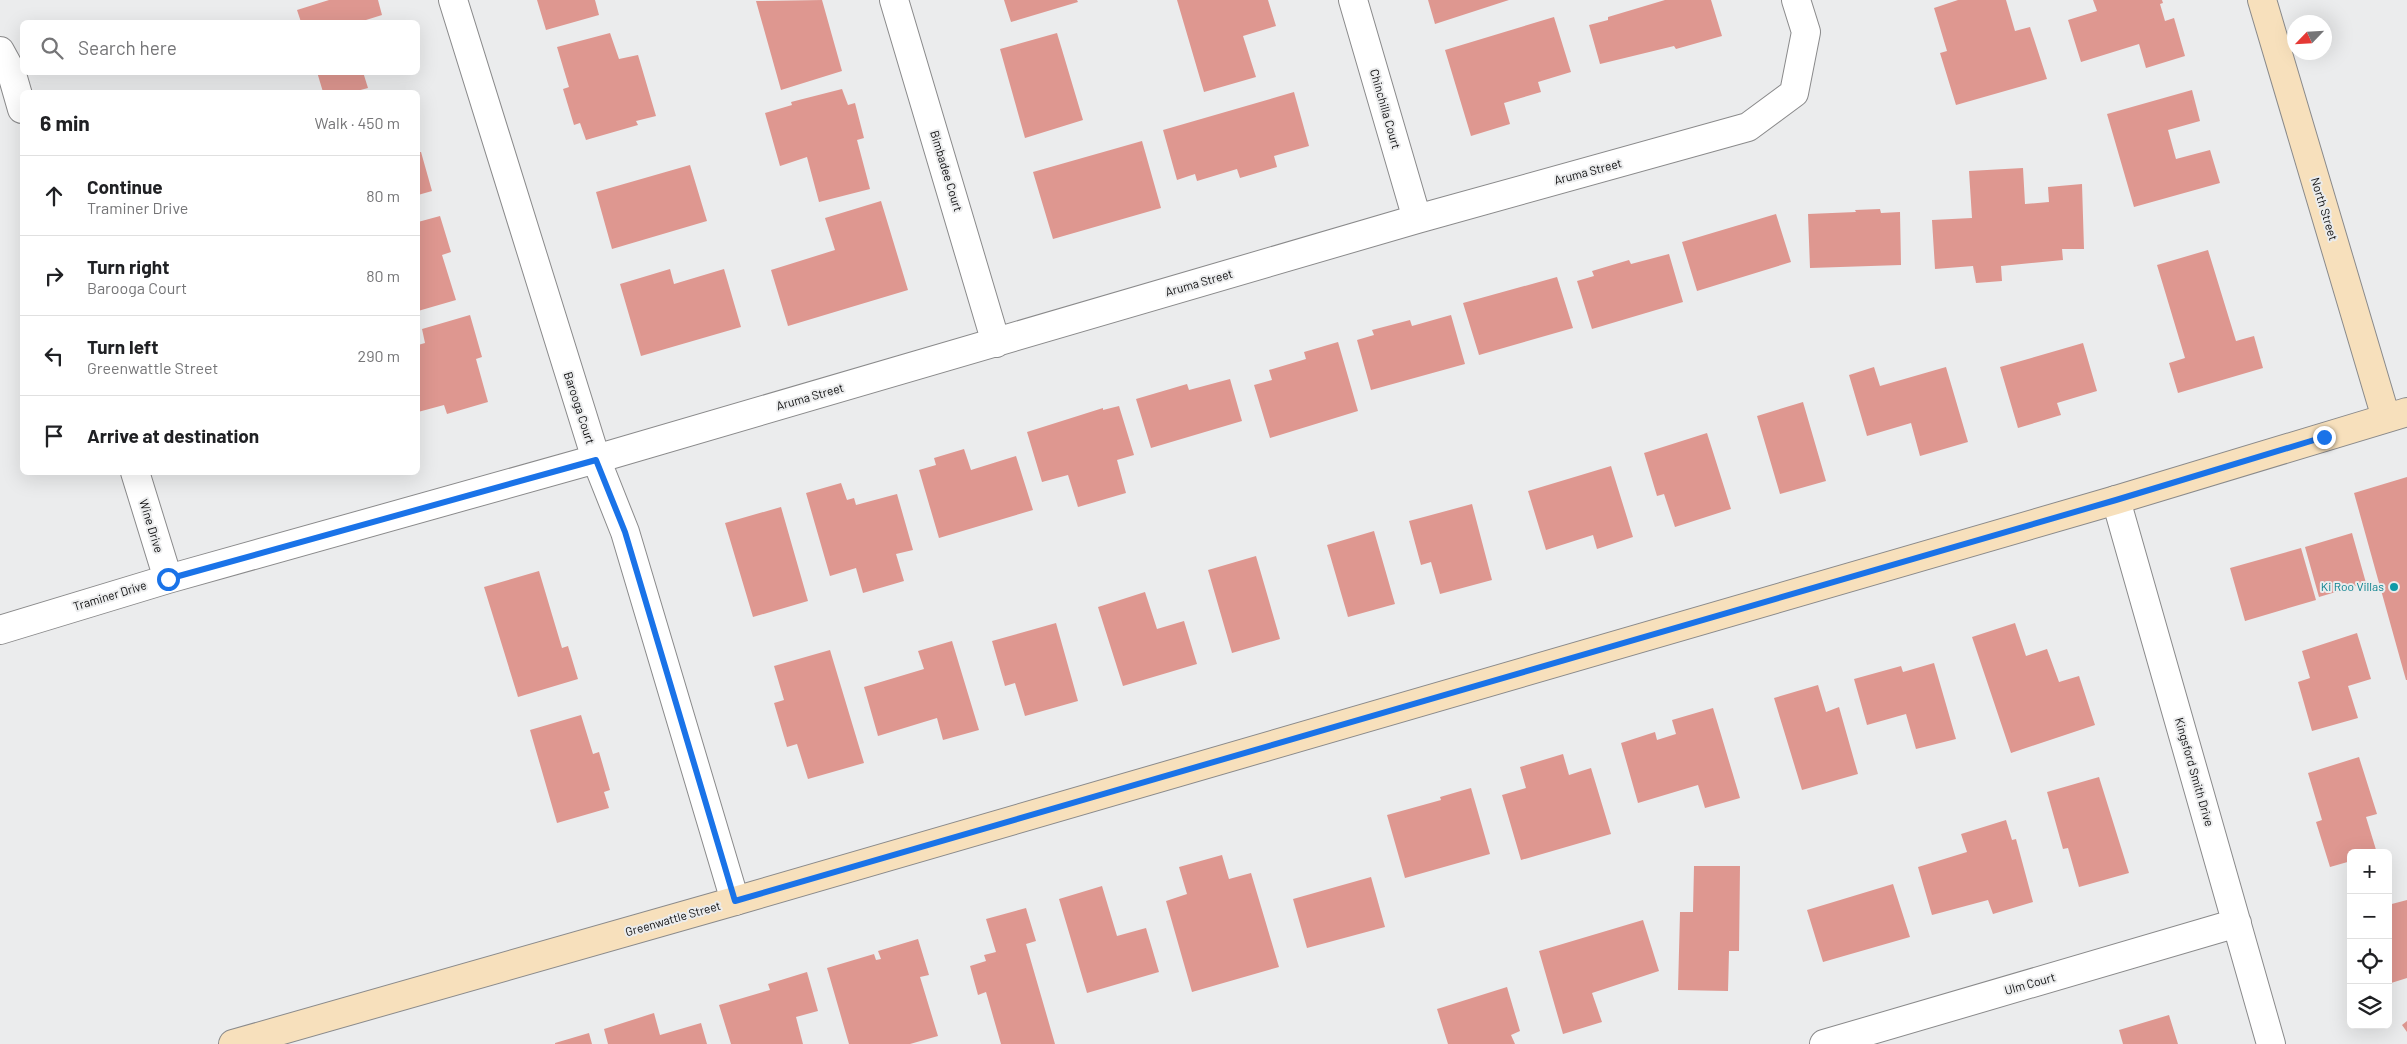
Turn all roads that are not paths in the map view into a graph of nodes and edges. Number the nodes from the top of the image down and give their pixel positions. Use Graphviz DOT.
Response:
graph roads {
  1 [pos="453,0"];
  2 [pos="894,0"];
  3 [pos="1353,0"];
  4 [pos="1796,0"];
  5 [pos="2262,0"];
  6 [pos="0,51"];
  7 [pos="20,102"];
  8 [pos="1417,219"];
  9 [pos="996,343"];
  10 [pos="2396,415"];
  11 [pos="596,460"];
  12 [pos="136,475"];
  13 [pos="2116,500"];
  14 [pos="168,579"];
  15 [pos="0,630"];
  16 [pos="735,901"];
  17 [pos="2237,923"];
  18 [pos="233,1044"];
  19 [pos="1824,1044"];
  20 [pos="2271,1044"];
  1 -- 11 [label="street, Barooga Court"];
  2 -- 9 [label="street, Bimbadee Court"];
  3 -- 8 [label="street, Chinchilla Court"];
  4 -- 8 [label="street, Aruma Street"];
  5 -- 10 [label="main road, North Street"];
  6 -- 7 [label="street"];
  8 -- 9 [label="street, Aruma Street"];
  9 -- 11 [label="street, Aruma Street"];
  10 -- 13 [label="main road, Greenwattle Street"];
  11 -- 14 [label="street, Traminer Drive"];
  11 -- 16 [label="street, Barooga Court"];
  12 -- 14 [label="street, Wine Drive"];
  13 -- 16 [label="main road, Greenwattle Street"];
  13 -- 17 [label="street, Kingsford Smith Drive"];
  14 -- 15 [label="street, Traminer Drive"];
  16 -- 18 [label="main road, Greenwattle Street"];
  17 -- 19 [label="street, Ulm Court"];
  17 -- 20 [label="street, Kingsford Smith Drive"];
}
